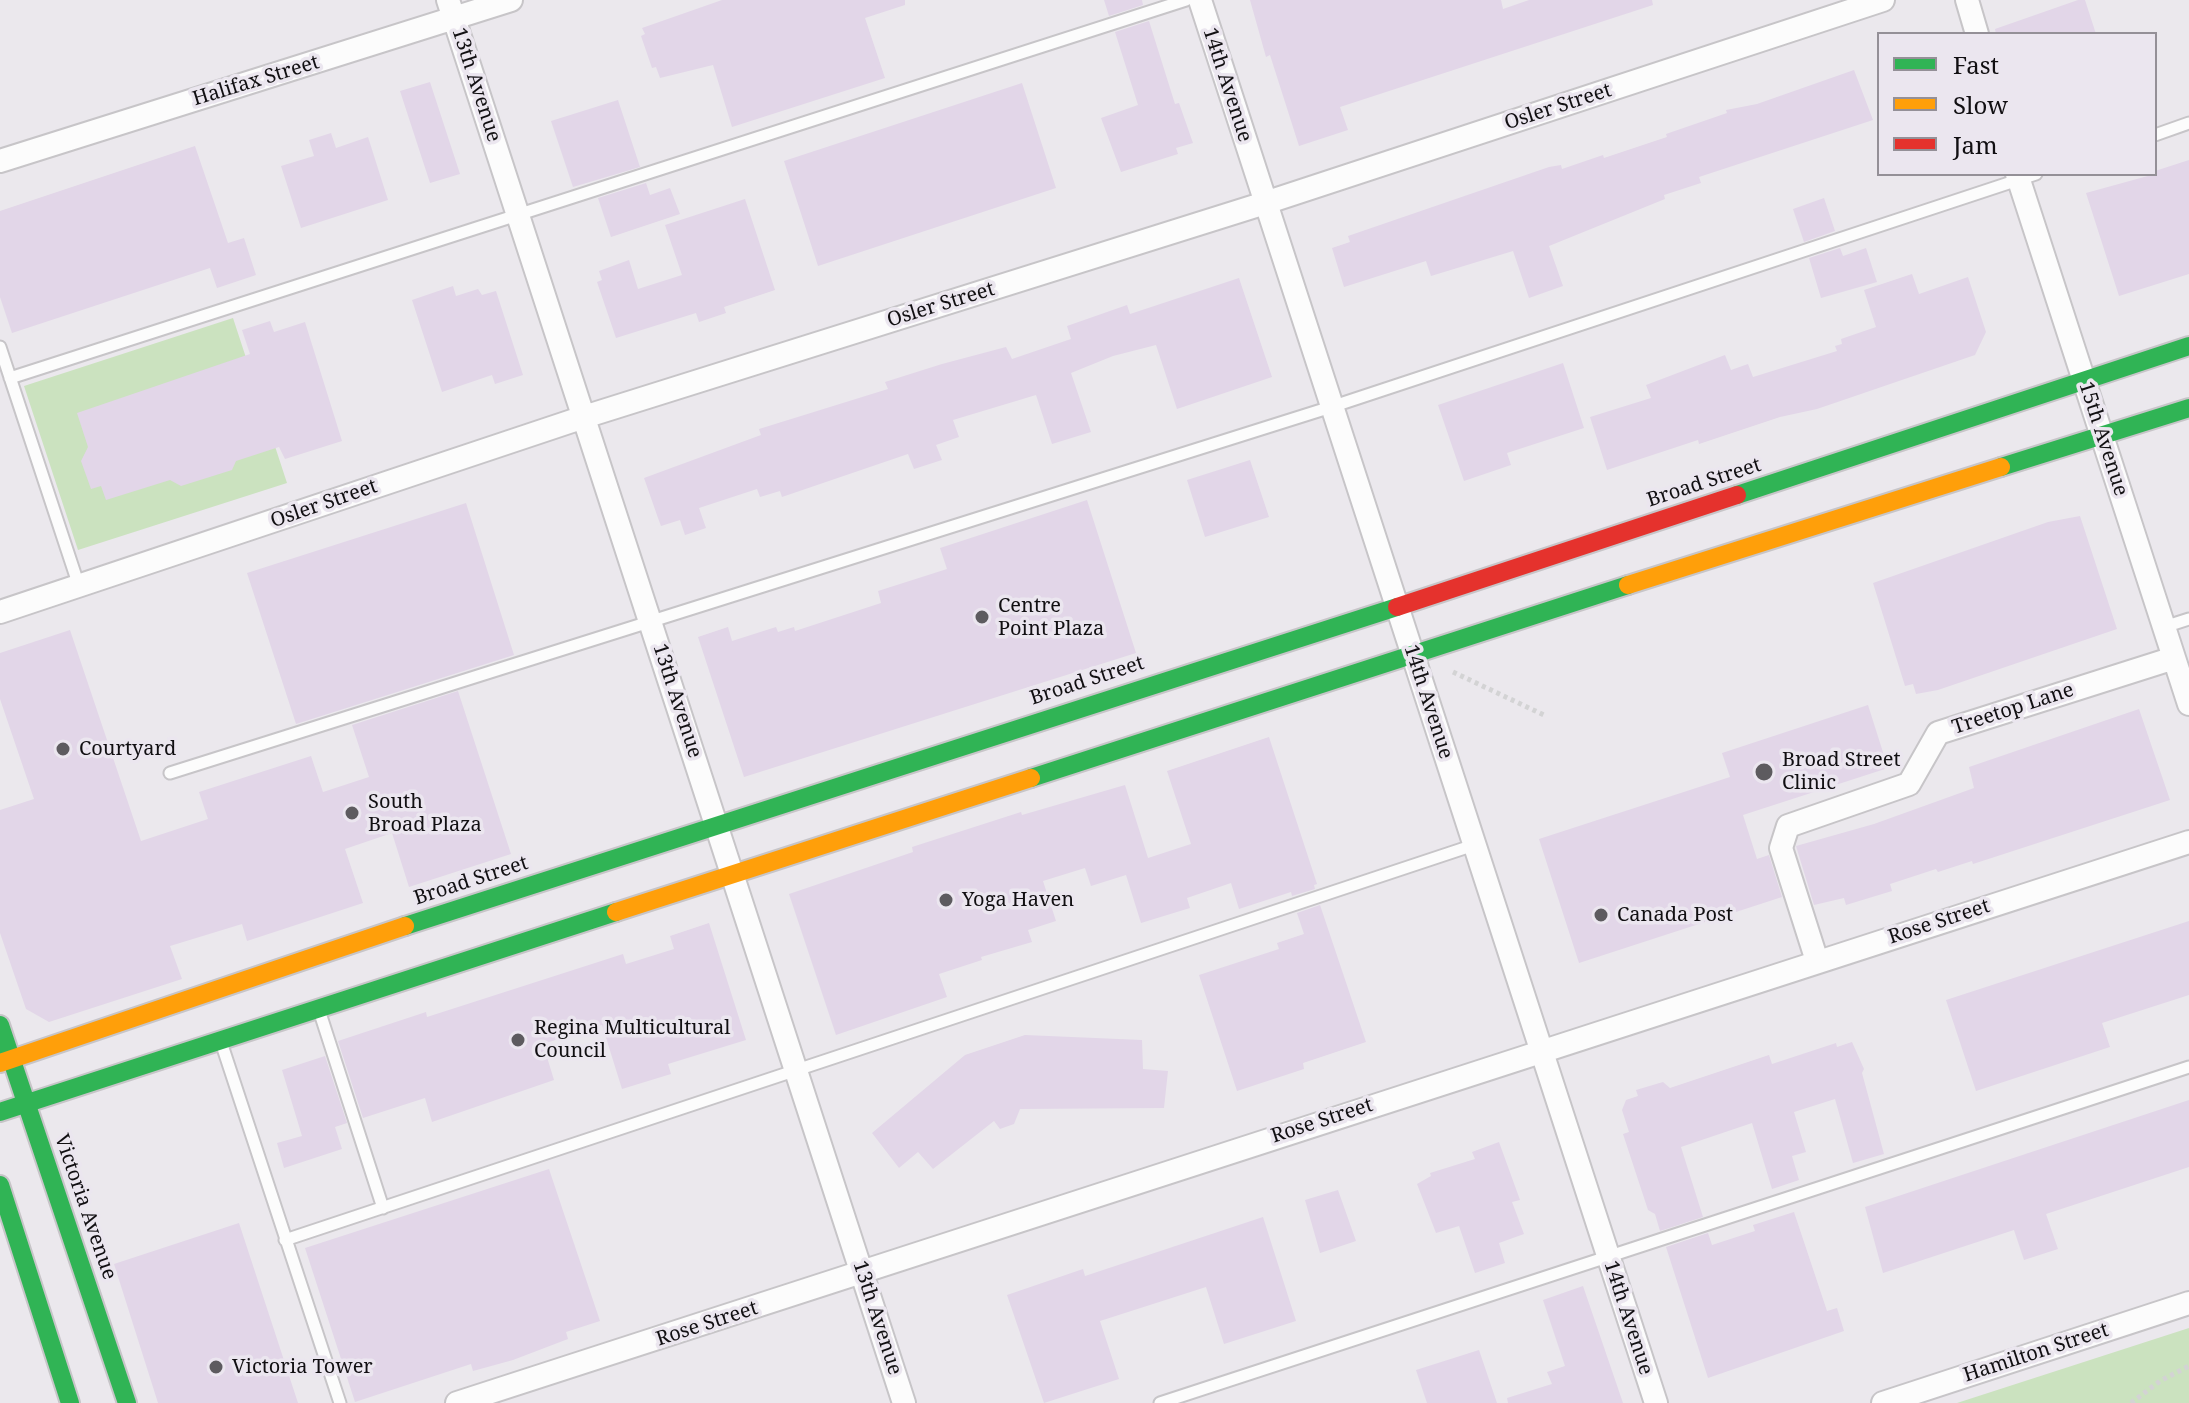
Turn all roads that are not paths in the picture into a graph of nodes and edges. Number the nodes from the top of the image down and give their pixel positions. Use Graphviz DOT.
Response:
graph roads {
  1 [pos="511,0"];
  2 [pos="1186,0"];
  3 [pos="1200,0"];
  4 [pos="1883,0"];
  5 [pos="1967,0"];
  6 [pos="452,10"];
  7 [pos="1976,32"];
  8 [pos="2189,123"];
  9 [pos="2157,134"];
  10 [pos="0,161"];
  11 [pos="2024,176"];
  12 [pos="1265,203"];
  13 [pos="518,215"];
  14 [pos="2189,346"];
  15 [pos="0,347"];
  16 [pos="10,378"];
  17 [pos="2084,380"];
  18 [pos="1331,407"];
  19 [pos="2189,408"];
  20 [pos="584,417"];
  21 [pos="2102,437"];
  22 [pos="79,586"];
  23 [pos="1396,606"];
  24 [pos="0,612"];
  25 [pos="2189,619"];
  26 [pos="650,620"];
  27 [pos="2164,627"];
  28 [pos="1412,654"];
  29 [pos="2174,658"];
  30 [pos="2189,704"];
  31 [pos="170,773"];
  32 [pos="717,825"];
  33 [pos="2189,842"];
  34 [pos="1474,845"];
  35 [pos="733,874"];
  36 [pos="1817,961"];
  37 [pos="319,1009"];
  38 [pos="0,1025"];
  39 [pos="221,1041"];
  40 [pos="1541,1049"];
  41 [pos="6,1061"];
  42 [pos="2189,1067"];
  43 [pos="796,1071"];
  44 [pos="27,1104"];
  45 [pos="0,1112"];
  46 [pos="0,1185"];
  47 [pos="383,1208"];
  48 [pos="285,1240"];
  49 [pos="1609,1257"];
  50 [pos="862,1273"];
  51 [pos="2189,1303"];
  52 [pos="70,1403"];
  53 [pos="127,1403"];
  54 [pos="340,1403"];
  55 [pos="457,1403"];
  56 [pos="904,1403"];
  57 [pos="1160,1403"];
  58 [pos="1656,1403"];
  59 [pos="1883,1403"];
  1 -- 6 [label="street, Halifax Street"];
  2 -- 13 [label="lane"];
  3 -- 12 [label="street, 14th Avenue"];
  4 -- 12 [label="street, Osler Street"];
  5 -- 7 [label="street"];
  6 -- 10 [label="street, Halifax Street"];
  6 -- 13 [label="street, 13th Avenue"];
  8 -- 9 [label="lane"];
  11 -- 17 [label="street, 15th Avenue"];
  11 -- 18 [label="lane"];
  12 -- 18 [label="street, 14th Avenue"];
  12 -- 20 [label="street, Osler Street"];
  13 -- 16 [label="lane"];
  13 -- 20 [label="street, 13th Avenue"];
  14 -- 17 [label="main road, Broad Street"];
  15 -- 16 [label="lane"];
  16 -- 22 [label="lane"];
  17 -- 21 [label="street, 15th Avenue"];
  17 -- 23 [label="main road, Broad Street"];
  18 -- 23 [label="street, 14th Avenue"];
  18 -- 26 [label="lane"];
  19 -- 21 [label="main road"];
  20 -- 22 [label="street, Osler Street"];
  20 -- 26 [label="street, 13th Avenue"];
  21 -- 27 [label="street, 15th Avenue"];
  21 -- 28 [label="main road"];
  22 -- 24 [label="street, Osler Street"];
  23 -- 28 [label="street, 14th Avenue"];
  23 -- 32 [label="main road, Broad Street"];
  25 -- 27 [label="lane"];
  26 -- 31 [label="lane"];
  26 -- 32 [label="street, 13th Avenue"];
  27 -- 29 [label="street, 15th Avenue"];
  28 -- 34 [label="street, 14th Avenue"];
  28 -- 35 [label="main road"];
  29 -- 30 [label="street, 15th Avenue"];
  29 -- 36 [label="street, Treetop Lane"];
  32 -- 35 [label="street, 13th Avenue"];
  32 -- 41 [label="main road, Broad Street"];
  33 -- 36 [label="street, Rose Street"];
  34 -- 40 [label="street, 14th Avenue"];
  34 -- 43 [label="lane"];
  35 -- 37 [label="main road"];
  35 -- 43 [label="street, 13th Avenue"];
  36 -- 40 [label="street, Rose Street"];
  37 -- 39 [label="main road"];
  37 -- 47 [label="lane"];
  38 -- 41 [label="main road, Victoria Avenue"];
  39 -- 44 [label="main road"];
  39 -- 48 [label="lane"];
  40 -- 49 [label="street, 14th Avenue"];
  40 -- 50 [label="street, Rose Street"];
  41 -- 44 [label="main road, Victoria Avenue"];
  42 -- 49 [label="lane"];
  43 -- 47 [label="lane"];
  43 -- 50 [label="street, 13th Avenue"];
  44 -- 45 [label="main road"];
  44 -- 53 [label="main road, Victoria Avenue"];
  46 -- 52 [label="main road"];
  47 -- 48 [label="lane"];
  48 -- 54 [label="lane"];
  49 -- 57 [label="lane"];
  49 -- 58 [label="street, 14th Avenue"];
  50 -- 55 [label="street, Rose Street"];
  50 -- 56 [label="street, 13th Avenue"];
  51 -- 59 [label="street, Hamilton Street"];
}
